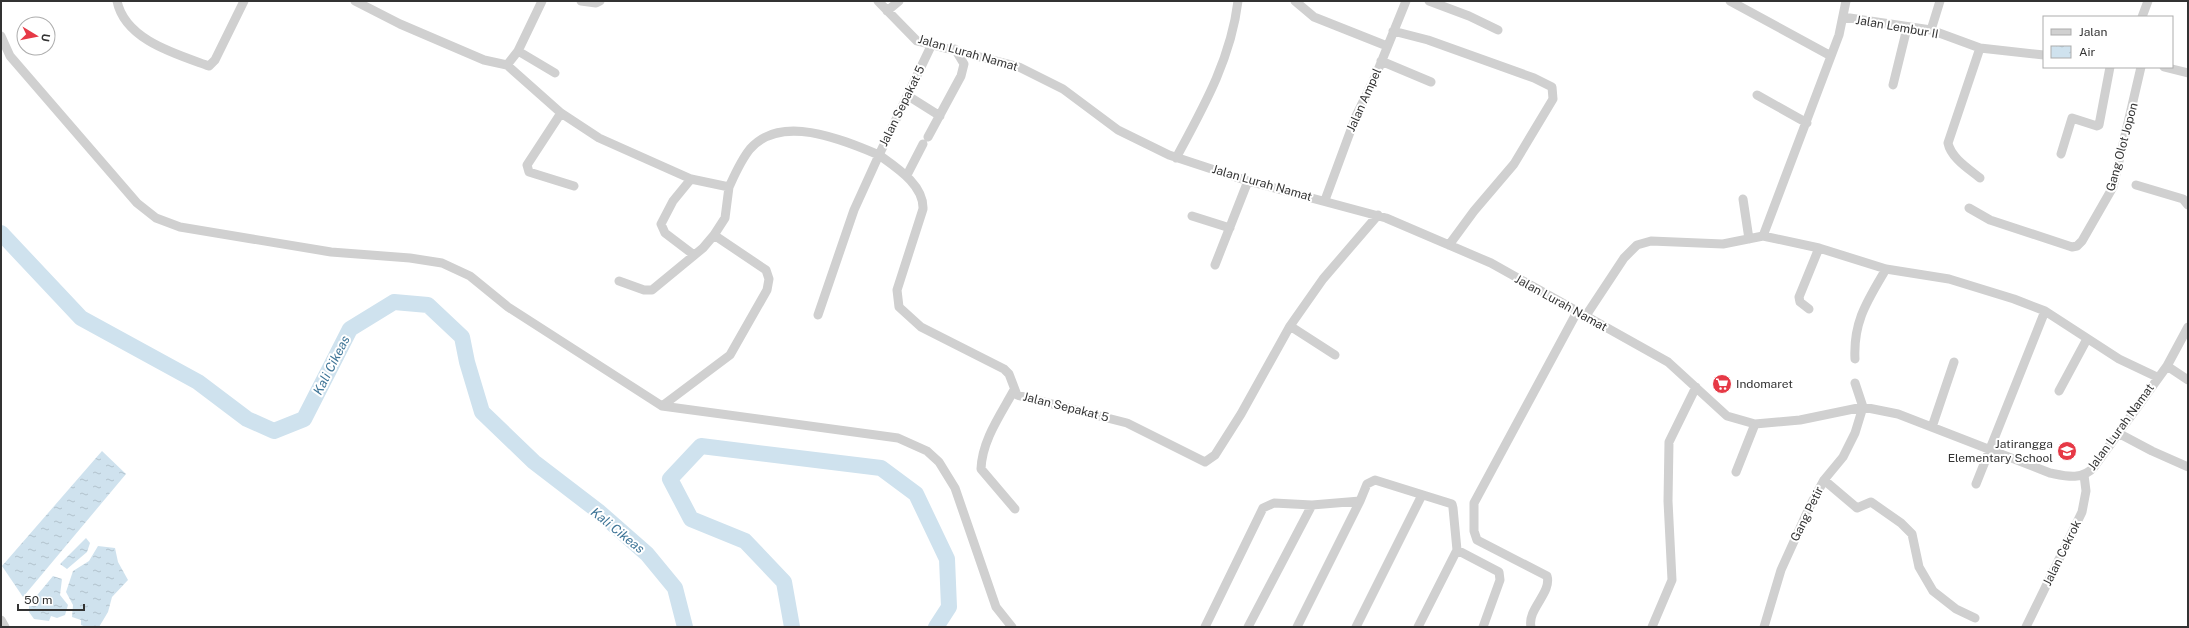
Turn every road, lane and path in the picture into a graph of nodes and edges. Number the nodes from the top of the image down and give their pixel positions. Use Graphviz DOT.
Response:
graph roads {
  1 [pos="117,1"];
  2 [pos="244,1"];
  3 [pos="355,1"];
  4 [pos="542,1"];
  5 [pos="581,1"];
  6 [pos="600,1"];
  7 [pos="878,1"];
  8 [pos="899,1"];
  9 [pos="1238,1"];
  10 [pos="1295,1"];
  11 [pos="1406,1"];
  12 [pos="1429,1"];
  13 [pos="1730,1"];
  14 [pos="1846,1"];
  15 [pos="1940,1"];
  16 [pos="2148,1"];
  17 [pos="887,11"];
  18 [pos="2142,16"];
  19 [pos="1843,17"];
  20 [pos="1907,28"];
  21 [pos="1498,30"];
  22 [pos="1931,30"];
  23 [pos="1393,31"];
  24 [pos="1,36"];
  25 [pos="932,44"];
  26 [pos="1387,46"];
  27 [pos="1980,48"];
  28 [pos="955,49"];
  29 [pos="518,51"];
  30 [pos="2043,55"];
  31 [pos="1831,56"];
  32 [pos="1382,61"];
  33 [pos="507,65"];
  34 [pos="2110,68"];
  35 [pos="2141,68"];
  36 [pos="2168,68"];
  37 [pos="555,73"];
  38 [pos="2188,73"];
  39 [pos="1431,82"];
  40 [pos="1893,85"];
  41 [pos="1757,95"];
  42 [pos="913,99"];
  43 [pos="561,113"];
  44 [pos="940,116"];
  45 [pos="1807,123"];
  46 [pos="2061,154"];
  47 [pos="879,155"];
  48 [pos="1176,158"];
  49 [pos="907,175"];
  50 [pos="1980,178"];
  51 [pos="692,179"];
  52 [pos="1248,181"];
  53 [pos="2136,185"];
  54 [pos="574,186"];
  55 [pos="729,186"];
  56 [pos="1743,199"];
  57 [pos="1325,200"];
  58 [pos="2188,205"];
  59 [pos="1969,208"];
  60 [pos="1378,215"];
  61 [pos="1192,216"];
  62 [pos="1230,228"];
  63 [pos="714,234"];
  64 [pos="1763,236"];
  65 [pos="1749,239"];
  66 [pos="1449,245"];
  67 [pos="1819,248"];
  68 [pos="694,255"];
  69 [pos="1215,265"];
  70 [pos="1886,269"];
  71 [pos="618,281"];
  72 [pos="1809,309"];
  73 [pos="2045,311"];
  74 [pos="1577,312"];
  75 [pos="818,315"];
  76 [pos="1585,317"];
  77 [pos="1290,326"];
  78 [pos="2188,327"];
  79 [pos="2087,338"];
  80 [pos="1335,355"];
  81 [pos="1855,358"];
  82 [pos="1954,362"];
  83 [pos="2167,366"];
  84 [pos="2157,377"];
  85 [pos="2188,380"];
  86 [pos="1855,383"];
  87 [pos="1696,387"];
  88 [pos="1014,390"];
  89 [pos="2059,391"];
  90 [pos="662,406"];
  91 [pos="1863,407"];
  92 [pos="1755,424"];
  93 [pos="1932,427"];
  94 [pos="2118,433"];
  95 [pos="1991,450"];
  96 [pos="2188,467"];
  97 [pos="1736,472"];
  98 [pos="2084,475"];
  99 [pos="1824,480"];
  100 [pos="1976,484"];
  101 [pos="1422,495"];
  102 [pos="1360,501"];
  103 [pos="1312,505"];
  104 [pos="1015,509"];
  105 [pos="1457,550"];
  106 [pos="1976,618"];
  107 [pos="1,620"];
  108 [pos="4,627"];
  109 [pos="1012,627"];
  110 [pos="1205,627"];
  111 [pos="1248,627"];
  112 [pos="1297,627"];
  113 [pos="1356,627"];
  114 [pos="1418,627"];
  115 [pos="1483,627"];
  116 [pos="1531,627"];
  117 [pos="1652,627"];
  118 [pos="1764,627"];
  119 [pos="2026,627"];
  1 -- 2 [label="street"];
  3 -- 33 [label="street"];
  4 -- 29 [label="street"];
  5 -- 6 [label="street"];
  7 -- 17 [label="street, Jalan Lurah Namat"];
  8 -- 17 [label="street"];
  9 -- 48 [label="street"];
  10 -- 26 [label="street"];
  11 -- 23 [label="street, Jalan Ampel"];
  12 -- 21 [label="street"];
  13 -- 31 [label="street"];
  14 -- 19 [label="street"];
  15 -- 22 [label="street"];
  16 -- 18 [label="street"];
  17 -- 25 [label="street, Jalan Lurah Namat"];
  19 -- 20 [label="street, Jalan Lembur II"];
  19 -- 31 [label="street"];
  20 -- 22 [label="street, Jalan Lembur II"];
  20 -- 40 [label="street"];
  22 -- 27 [label="street, Jalan Lembur II"];
  23 -- 26 [label="street, Jalan Ampel"];
  23 -- 66 [label="street"];
  24 -- 90 [label="street"];
  25 -- 28 [label="street, Jalan Lurah Namat"];
  25 -- 47 [label="street, Jalan Sepakat 5"];
  26 -- 32 [label="street, Jalan Ampel"];
  27 -- 30 [label="street, Jalan Lembur II"];
  27 -- 50 [label="street"];
  28 -- 44 [label="street"];
  28 -- 48 [label="street, Jalan Lurah Namat"];
  29 -- 33 [label="street"];
  29 -- 37 [label="street"];
  31 -- 45 [label="street"];
  32 -- 39 [label="street"];
  32 -- 57 [label="street, Jalan Ampel"];
  33 -- 43 [label="street"];
  34 -- 46 [label="street"];
  35 -- 59 [label="street, Gang Olot Jopon"];
  36 -- 38 [label="street"];
  41 -- 45 [label="street"];
  42 -- 44 [label="street"];
  43 -- 51 [label="street"];
  43 -- 54 [label="street"];
  44 -- 49 [label="street"];
  45 -- 64 [label="street"];
  47 -- 49 [label="street, Jalan Sepakat 5"];
  47 -- 55 [label="street"];
  47 -- 75 [label="street"];
  48 -- 52 [label="street, Jalan Lurah Namat"];
  49 -- 88 [label="street, Jalan Sepakat 5"];
  51 -- 55 [label="street"];
  51 -- 68 [label="street"];
  52 -- 57 [label="street, Jalan Lurah Namat"];
  52 -- 62 [label="street"];
  53 -- 58 [label="street"];
  55 -- 63 [label="street"];
  56 -- 65 [label="street"];
  57 -- 60 [label="street, Jalan Lurah Namat"];
  60 -- 66 [label="street, Jalan Lurah Namat"];
  60 -- 77 [label="street, Jalan Sepakat 5"];
  61 -- 62 [label="street"];
  62 -- 69 [label="street"];
  63 -- 68 [label="street"];
  63 -- 90 [label="street"];
  64 -- 65 [label="street"];
  64 -- 67 [label="street"];
  65 -- 76 [label="street"];
  66 -- 74 [label="street, Jalan Lurah Namat"];
  67 -- 70 [label="street"];
  67 -- 72 [label="street"];
  68 -- 71 [label="street"];
  70 -- 73 [label="street"];
  70 -- 81 [label="street"];
  73 -- 79 [label="street"];
  73 -- 95 [label="street"];
  74 -- 76 [label="street, Jalan Lurah Namat"];
  74 -- 116 [label="street"];
  76 -- 87 [label="street, Jalan Lurah Namat"];
  77 -- 80 [label="street"];
  77 -- 88 [label="street, Jalan Sepakat 5"];
  78 -- 83 [label="street, Jalan Lurah Namat"];
  79 -- 84 [label="street"];
  79 -- 89 [label="street"];
  82 -- 93 [label="street"];
  83 -- 84 [label="street, Jalan Lurah Namat"];
  83 -- 85 [label="street"];
  84 -- 94 [label="street, Jalan Lurah Namat"];
  86 -- 91 [label="street"];
  87 -- 92 [label="street, Jalan Lurah Namat"];
  87 -- 117 [label="street"];
  88 -- 104 [label="street"];
  90 -- 109 [label="street"];
  91 -- 92 [label="street, Jalan Lurah Namat"];
  91 -- 93 [label="street, Jalan Lurah Namat"];
  91 -- 99 [label="street, Gang Petir"];
  92 -- 97 [label="street"];
  93 -- 95 [label="street, Jalan Lurah Namat"];
  94 -- 96 [label="street"];
  94 -- 98 [label="street, Jalan Lurah Namat"];
  95 -- 98 [label="street, Jalan Lurah Namat"];
  95 -- 100 [label="street"];
  98 -- 119 [label="street, Jalan Cekrok"];
  99 -- 106 [label="street"];
  99 -- 118 [label="street, Gang Petir"];
  101 -- 102 [label="street"];
  101 -- 105 [label="street"];
  101 -- 113 [label="street"];
  102 -- 103 [label="street"];
  102 -- 112 [label="street"];
  103 -- 110 [label="street"];
  103 -- 111 [label="street"];
  105 -- 114 [label="street"];
  105 -- 115 [label="street"];
  107 -- 108 [label="street"];
}
